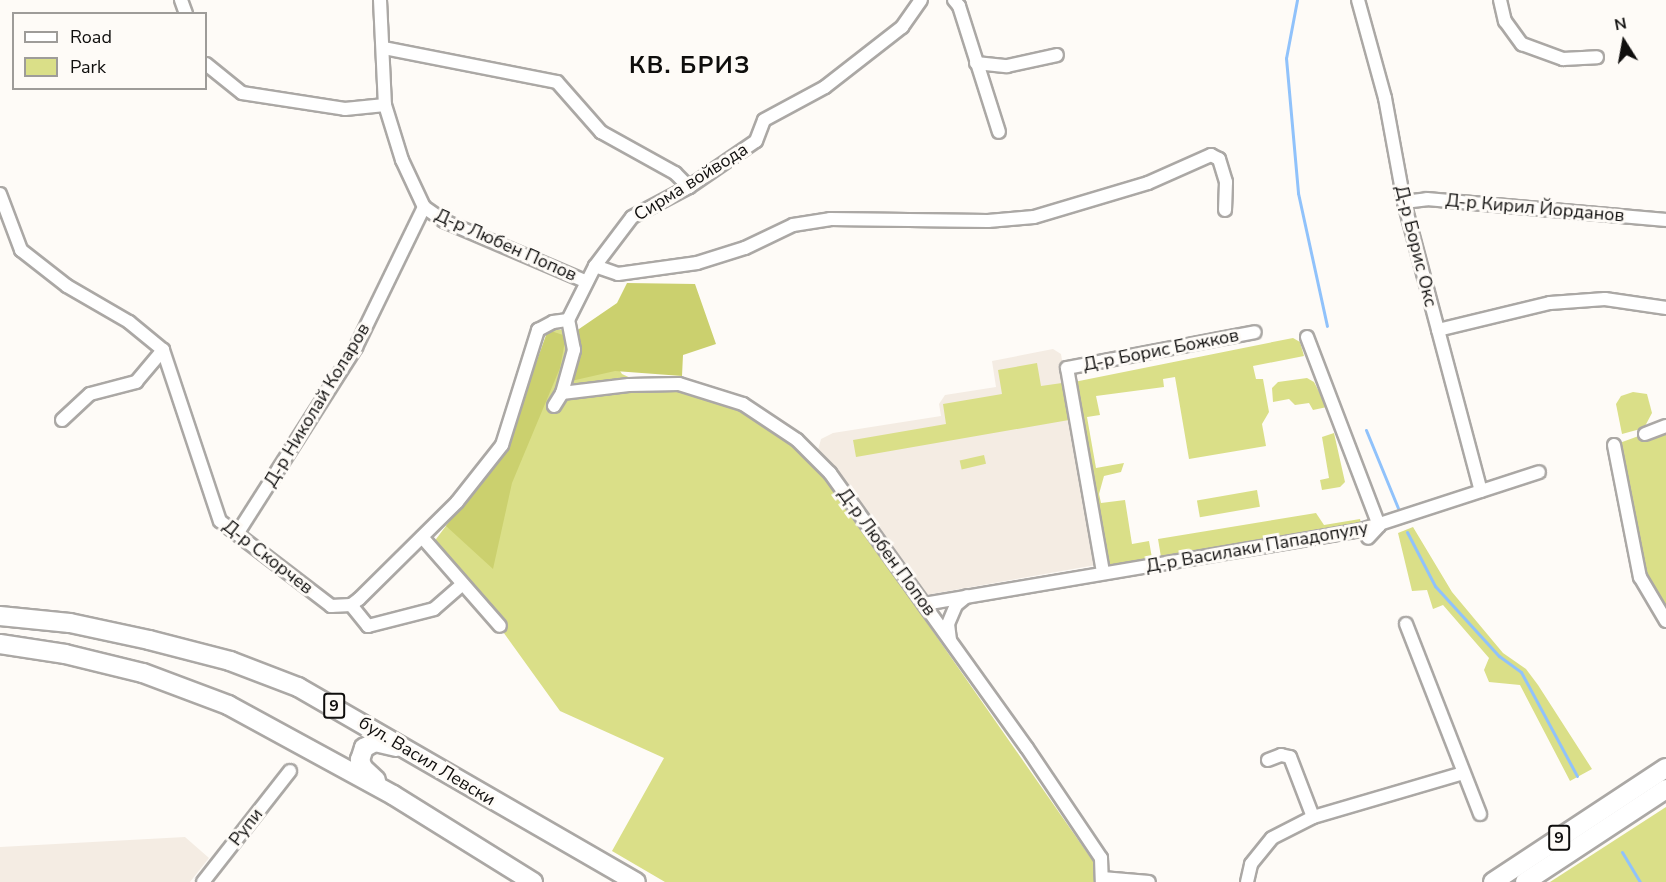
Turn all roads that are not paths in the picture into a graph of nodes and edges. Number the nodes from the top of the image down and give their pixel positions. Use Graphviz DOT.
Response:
graph roads {
  1 [pos="380,0"];
  2 [pos="921,0"];
  3 [pos="954,0"];
  4 [pos="1358,0"];
  5 [pos="1500,0"];
  6 [pos="384,48"];
  7 [pos="1057,55"];
  8 [pos="1597,57"];
  9 [pos="976,63"];
  10 [pos="207,65"];
  11 [pos="386,105"];
  12 [pos="999,132"];
  13 [pos="689,187"];
  14 [pos="0,194"];
  15 [pos="1404,201"];
  16 [pos="424,207"];
  17 [pos="1225,210"];
  18 [pos="1666,220"];
  19 [pos="595,266"];
  20 [pos="587,282"];
  21 [pos="1666,308"];
  22 [pos="568,320"];
  23 [pos="1438,330"];
  24 [pos="1255,332"];
  25 [pos="1307,338"];
  26 [pos="162,350"];
  27 [pos="562,393"];
  28 [pos="554,406"];
  29 [pos="62,420"];
  30 [pos="1666,426"];
  31 [pos="1645,434"];
  32 [pos="1614,445"];
  33 [pos="1539,472"];
  34 [pos="1480,491"];
  35 [pos="1379,526"];
  36 [pos="237,534"];
  37 [pos="422,537"];
  38 [pos="1368,538"];
  39 [pos="1103,572"];
  40 [pos="463,584"];
  41 [pos="967,596"];
  42 [pos="924,604"];
  43 [pos="351,605"];
  44 [pos="0,616"];
  45 [pos="1666,621"];
  46 [pos="1406,624"];
  47 [pos="500,626"];
  48 [pos="950,641"];
  49 [pos="0,644"];
  50 [pos="410,751"];
  51 [pos="1268,760"];
  52 [pos="1666,768"];
  53 [pos="290,771"];
  54 [pos="1463,773"];
  55 [pos="1666,789"];
  56 [pos="393,795"];
  57 [pos="1480,814"];
  58 [pos="1312,817"];
  59 [pos="583,853"];
  60 [pos="1102,880"];
  61 [pos="203,882"];
  62 [pos="533,882"];
  63 [pos="620,882"];
  64 [pos="636,882"];
  65 [pos="1149,882"];
  66 [pos="1246,882"];
  67 [pos="1493,882"];
  68 [pos="1525,882"];
  1 -- 6 [label="street, Д-р Любен Попов"];
  2 -- 13 [label="street, Сирма войвода"];
  3 -- 9 [label="street"];
  4 -- 15 [label="street, Д-р Борис Окс"];
  5 -- 8 [label="street"];
  6 -- 11 [label="street, Д-р Любен Попов"];
  6 -- 13 [label="street"];
  7 -- 9 [label="street"];
  9 -- 12 [label="street"];
  10 -- 11 [label="street"];
  11 -- 16 [label="street, Д-р Любен Попов"];
  13 -- 19 [label="street, Сирма войвода"];
  14 -- 26 [label="street"];
  15 -- 18 [label="street, Д-р Кирил Йорданов"];
  15 -- 23 [label="street, Д-р Борис Окс"];
  16 -- 20 [label="street, Д-р Любен Попов"];
  16 -- 36 [label="street, Д-р Николай Коларов"];
  17 -- 19 [label="street"];
  19 -- 20 [label="street, Сирма войвода"];
  20 -- 22 [label="street, Сирма войвода"];
  21 -- 23 [label="street"];
  22 -- 27 [label="street"];
  22 -- 37 [label="street"];
  23 -- 34 [label="street, Д-р Борис Окс"];
  24 -- 39 [label="street, Д-р Борис Божков"];
  25 -- 35 [label="street"];
  26 -- 29 [label="street"];
  26 -- 36 [label="street, Д-р Скорчев"];
  27 -- 28 [label="street"];
  27 -- 42 [label="street, Д-р Любен Попов"];
  30 -- 31 [label="street"];
  32 -- 45 [label="street"];
  33 -- 34 [label="street, Д-р Василаки Пападопулу"];
  34 -- 35 [label="street, Д-р Василаки Пападопулу"];
  35 -- 38 [label="street"];
  35 -- 39 [label="street, Д-р Василаки Пападопулу"];
  36 -- 43 [label="street, Д-р Скорчев"];
  37 -- 40 [label="street"];
  37 -- 43 [label="street"];
  39 -- 41 [label="street, Д-р Василаки Пападопулу"];
  40 -- 43 [label="street"];
  40 -- 47 [label="street"];
  41 -- 42 [label="street, Д-р Василаки Пападопулу"];
  41 -- 48 [label="street"];
  42 -- 48 [label="street, Д-р Любен Попов"];
  44 -- 50 [label="highway, бул. Васил Левски / 9"];
  46 -- 54 [label="street"];
  48 -- 60 [label="street, Д-р Любен Попов"];
  49 -- 56 [label="highway"];
  50 -- 56 [label="highway"];
  50 -- 59 [label="highway, бул. Васил Левски / 9"];
  51 -- 58 [label="street"];
  52 -- 67 [label="highway, 9"];
  53 -- 61 [label="street, Рупи"];
  54 -- 57 [label="street"];
  54 -- 58 [label="street"];
  55 -- 68 [label="highway, 9"];
  56 -- 62 [label="highway"];
  58 -- 66 [label="street"];
  59 -- 63 [label="highway"];
  59 -- 64 [label="highway, бул. Васил Левски / 9"];
  60 -- 65 [label="street, Д-р Любен Попов"];
}
